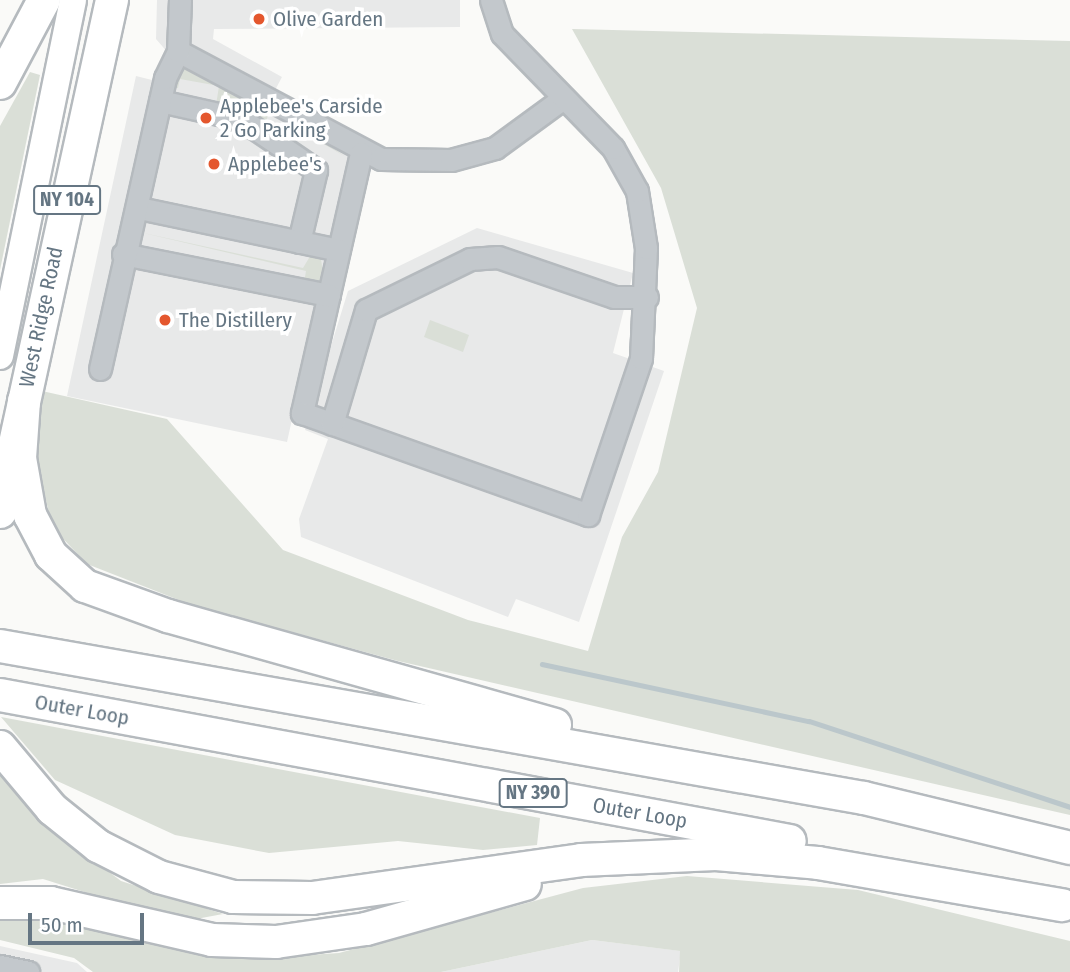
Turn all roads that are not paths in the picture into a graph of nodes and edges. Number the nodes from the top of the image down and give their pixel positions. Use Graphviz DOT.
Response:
graph roads {
  1 [pos="42,0"];
  2 [pos="73,0"];
  3 [pos="112,0"];
  4 [pos="180,0"];
  5 [pos="491,0"];
  6 [pos="178,51"];
  7 [pos="0,52"];
  8 [pos="0,83"];
  9 [pos="562,99"];
  10 [pos="160,102"];
  11 [pos="361,153"];
  12 [pos="139,208"];
  13 [pos="299,242"];
  14 [pos="339,250"];
  15 [pos="123,254"];
  16 [pos="329,295"];
  17 [pos="647,297"];
  18 [pos="0,356"];
  19 [pos="100,369"];
  20 [pos="12,404"];
  21 [pos="332,424"];
  22 [pos="0,512"];
  23 [pos="4,647"];
  24 [pos="0,695"];
  25 [pos="0,747"];
  26 [pos="755,779"];
  27 [pos="1070,848"];
  28 [pos="667,856"];
  29 [pos="0,903"];
  30 [pos="1066,906"];
  31 [pos="0,966"];
  32 [pos="28,972"];
  1 -- 7 [label="highway"];
  1 -- 8 [label="highway"];
  2 -- 18 [label="main road, West Ridge Road / NY 104"];
  3 -- 20 [label="highway, West Ridge Road / NY 104"];
  4 -- 6 [label="street"];
  5 -- 9 [label="street"];
  6 -- 10 [label="street"];
  6 -- 11 [label="street"];
  9 -- 11 [label="street"];
  9 -- 17 [label="street"];
  10 -- 12 [label="street"];
  10 -- 13 [label="street"];
  11 -- 14 [label="street"];
  12 -- 13 [label="street"];
  12 -- 15 [label="street"];
  13 -- 14 [label="street"];
  14 -- 16 [label="street"];
  15 -- 16 [label="street"];
  15 -- 19 [label="street"];
  16 -- 21 [label="street"];
  17 -- 21 [label="street"];
  17 -- 21 [label="street"];
  20 -- 22 [label="highway"];
  20 -- 26 [label="highway, West Ridge Road"];
  23 -- 26 [label="highway, NY 390"];
  24 -- 30 [label="highway, Outer Loop / NY 390"];
  25 -- 28 [label="highway"];
  26 -- 27 [label="highway, NY 390"];
  28 -- 29 [label="highway"];
  28 -- 30 [label="highway"];
  31 -- 32 [label="street"];
}
